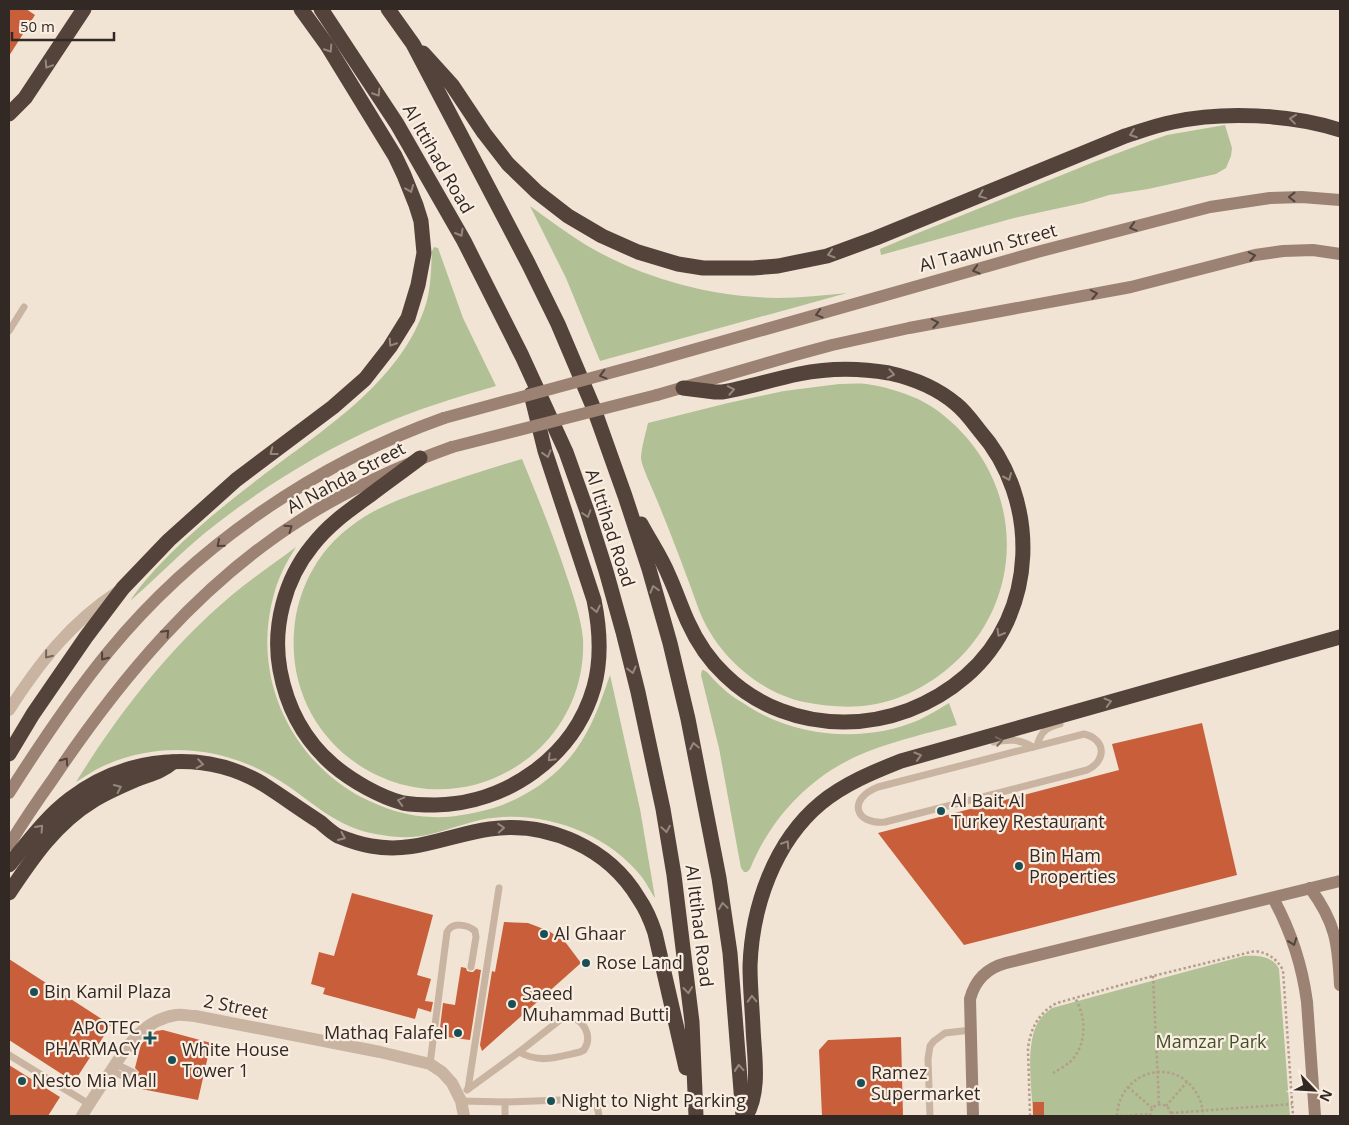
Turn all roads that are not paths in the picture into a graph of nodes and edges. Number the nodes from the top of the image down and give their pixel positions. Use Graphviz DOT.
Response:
graph roads {
  1 [pos="301,9"];
  2 [pos="321,9"];
  3 [pos="388,9"];
  4 [pos="81,10"];
  5 [pos="413,44"];
  6 [pos="9,114"];
  7 [pos="1340,130"];
  8 [pos="1340,200"];
  9 [pos="1340,254"];
  10 [pos="24,307"];
  11 [pos="9,331"];
  12 [pos="522,356"];
  13 [pos="650,362"];
  14 [pos="683,388"];
  15 [pos="420,458"];
  16 [pos="625,496"];
  17 [pos="123,588"];
  18 [pos="1340,637"];
  19 [pos="9,710"];
  20 [pos="1080,710"];
  21 [pos="964,742"];
  22 [pos="1035,746"];
  23 [pos="9,754"];
  24 [pos="173,762"];
  25 [pos="9,793"];
  26 [pos="9,845"];
  27 [pos="9,865"];
  28 [pos="1340,881"];
  29 [pos="499,888"];
  30 [pos="1310,888"];
  31 [pos="9,893"];
  32 [pos="1273,898"];
  33 [pos="471,967"];
  34 [pos="1340,985"];
  35 [pos="970,1030"];
  36 [pos="519,1052"];
  37 [pos="11,1057"];
  38 [pos="430,1064"];
  39 [pos="9,1065"];
  40 [pos="114,1067"];
  41 [pos="133,1076"];
  42 [pos="463,1095"];
  43 [pos="505,1102"];
  44 [pos="89,1104"];
  45 [pos="696,1111"];
  46 [pos="82,1116"];
  47 [pos="464,1116"];
  48 [pos="505,1116"];
  49 [pos="599,1116"];
  50 [pos="744,1116"];
  51 [pos="930,1116"];
  52 [pos="973,1116"];
  53 [pos="1316,1116"];
  1 -- 17 [label="highway, one-way"];
  2 -- 12 [label="highway, Al Ittihad Road, one-way"];
  3 -- 5 [label="highway, Al Ittihad Road"];
  4 -- 6 [label="highway, one-way"];
  7 -- 5 [label="highway, one-way"];
  5 -- 16 [label="highway, Al Ittihad Road"];
  8 -- 13 [label="main road, Al Taawun Street, one-way"];
  14 -- 9 [label="main road, one-way"];
  10 -- 11 [label="lane"];
  12 -- 15 [label="highway, one-way"];
  12 -- 45 [label="highway, Al Ittihad Road, one-way"];
  13 -- 25 [label="main road, Al Nahda Street, one-way, bridge"];
  14 -- 15 [label="main road, Al Nahda Street, bridge"];
  14 -- 16 [label="highway, one-way"];
  26 -- 15 [label="main road, Al Nahda Street, one-way"];
  50 -- 16 [label="highway, Al Ittihad Road, one-way"];
  17 -- 19 [label="street, one-way"];
  17 -- 23 [label="highway"];
  20 -- 18 [label="highway, one-way"];
  20 -- 21 [label="highway"];
  20 -- 22 [label="lane"];
  21 -- 22 [label="lane, one-way"];
  50 -- 21 [label="highway, one-way"];
  22 -- 22 [label="lane"];
  27 -- 24 [label="highway, one-way"];
  31 -- 24 [label="highway, one-way"];
  24 -- 45 [label="highway, one-way"];
  28 -- 30 [label="main road"];
  29 -- 42 [label="lane"];
  30 -- 32 [label="main road"];
  30 -- 34 [label="main road"];
  32 -- 35 [label="main road"];
  32 -- 53 [label="main road, one-way"];
  33 -- 38 [label="lane"];
  35 -- 51 [label="lane"];
  35 -- 52 [label="main road"];
  36 -- 36 [label="lane"];
  36 -- 42 [label="lane"];
  37 -- 39 [label="lane"];
  37 -- 44 [label="lane"];
  38 -- 40 [label="street, 2 Street"];
  38 -- 42 [label="street"];
  40 -- 41 [label="lane"];
  40 -- 44 [label="street, 2 Street"];
  42 -- 43 [label="lane"];
  42 -- 47 [label="street"];
  43 -- 48 [label="lane"];
  43 -- 49 [label="lane"];
  44 -- 46 [label="street, 2 Street"];
}
